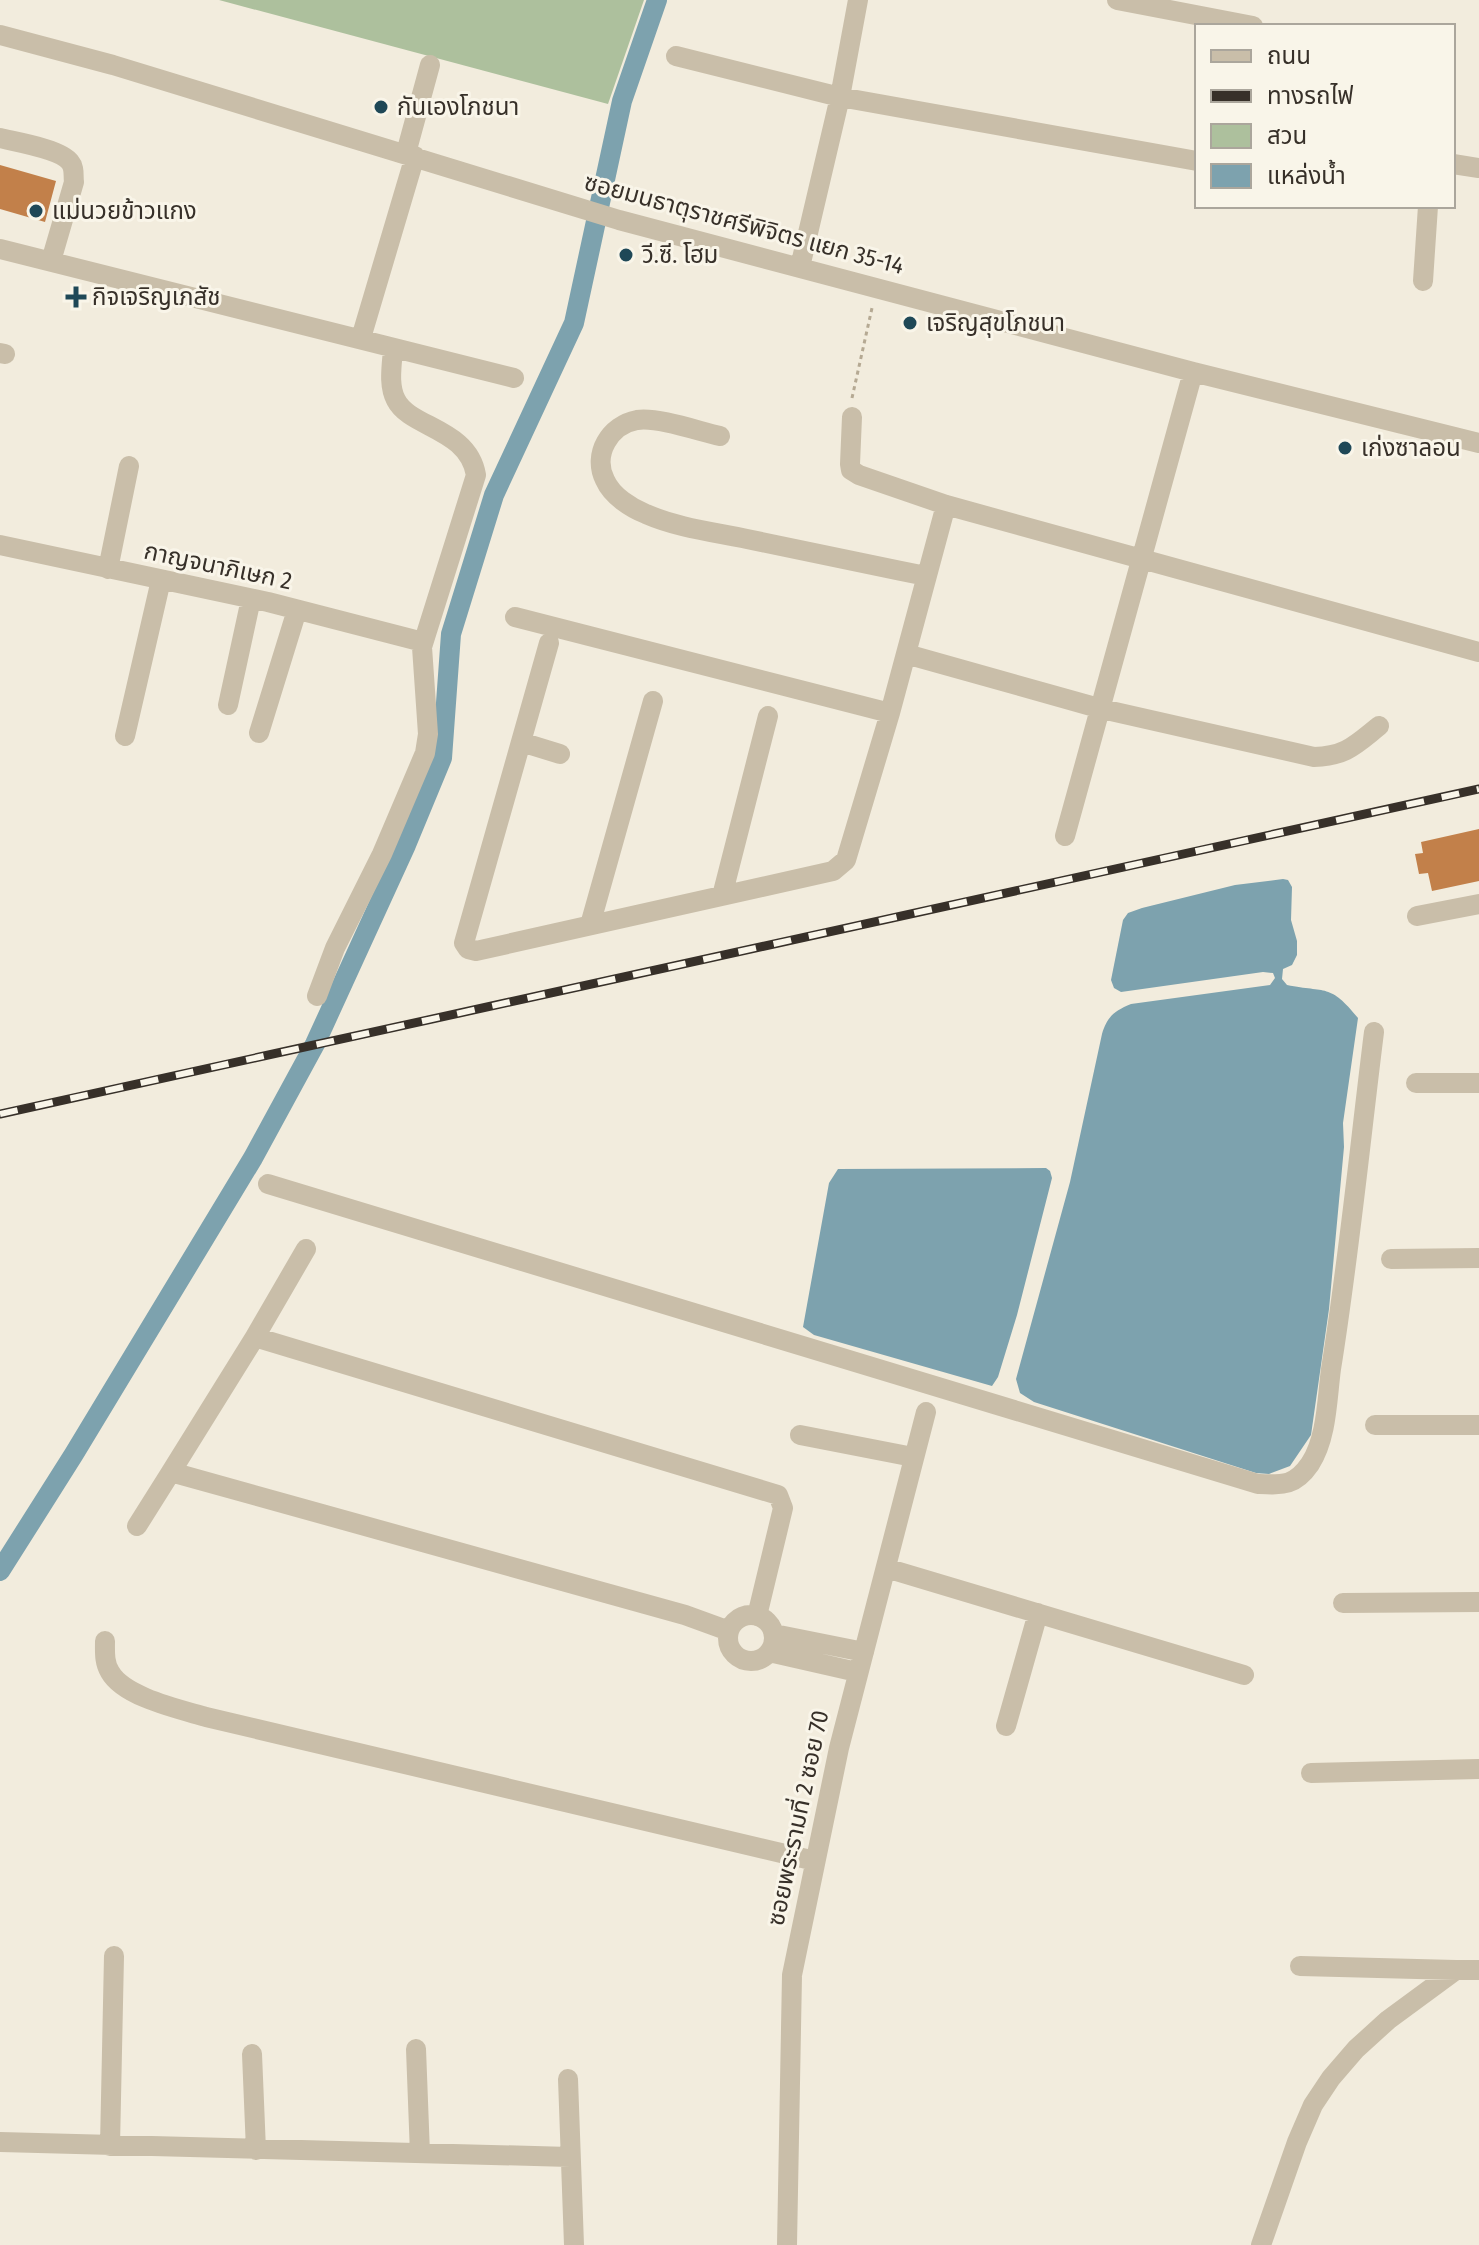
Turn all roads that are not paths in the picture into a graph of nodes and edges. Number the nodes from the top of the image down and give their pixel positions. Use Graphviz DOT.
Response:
graph roads {
  1 [pos="858,0"];
  2 [pos="1117,0"];
  3 [pos="1243,24"];
  4 [pos="0,35"];
  5 [pos="676,56"];
  6 [pos="430,65"];
  7 [pos="840,97"];
  8 [pos="0,138"];
  9 [pos="411,154"];
  10 [pos="1195,161"];
  11 [pos="1455,164"];
  12 [pos="1479,168"];
  13 [pos="1428,208"];
  14 [pos="0,249"];
  15 [pos="51,261"];
  16 [pos="800,267"];
  17 [pos="1423,281"];
  18 [pos="361,338"];
  19 [pos="393,349"];
  20 [pos="1193,372"];
  21 [pos="514,378"];
  22 [pos="851,413"];
  23 [pos="720,436"];
  24 [pos="1479,443"];
  25 [pos="129,466"];
  26 [pos="946,505"];
  27 [pos="1,547"];
  28 [pos="1142,560"];
  29 [pos="108,569"];
  30 [pos="926,576"];
  31 [pos="161,580"];
  32 [pos="251,599"];
  33 [pos="297,610"];
  34 [pos="515,617"];
  35 [pos="423,642"];
  36 [pos="549,643"];
  37 [pos="1479,652"];
  38 [pos="906,654"];
  39 [pos="653,701"];
  40 [pos="228,705"];
  41 [pos="1102,709"];
  42 [pos="890,713"];
  43 [pos="768,716"];
  44 [pos="1379,726"];
  45 [pos="259,733"];
  46 [pos="125,736"];
  47 [pos="521,742"];
  48 [pos="560,754"];
  49 [pos="1065,836"];
  50 [pos="722,896"];
  51 [pos="1479,904"];
  52 [pos="1417,916"];
  53 [pos="590,925"];
  54 [pos="317,996"];
  55 [pos="1374,1032"];
  56 [pos="1416,1083"];
  57 [pos="1479,1083"];
  58 [pos="268,1184"];
  59 [pos="306,1249"];
  60 [pos="1479,1258"];
  61 [pos="1391,1259"];
  62 [pos="255,1337"];
  63 [pos="926,1412"];
  64 [pos="1375,1425"];
  65 [pos="1479,1425"];
  66 [pos="800,1435"];
  67 [pos="913,1457"];
  68 [pos="171,1472"];
  69 [pos="137,1526"];
  70 [pos="886,1568"];
  71 [pos="1479,1602"];
  72 [pos="1343,1603"];
  73 [pos="1038,1613"];
  74 [pos="757,1616"];
  75 [pos="729,1631"];
  76 [pos="105,1641"];
  77 [pos="772,1643"];
  78 [pos="864,1652"];
  79 [pos="857,1672"];
  80 [pos="1244,1675"];
  81 [pos="1006,1726"];
  82 [pos="1479,1769"];
  83 [pos="1311,1773"];
  84 [pos="815,1861"];
  85 [pos="114,1956"];
  86 [pos="1300,1966"];
  87 [pos="1456,1970"];
  88 [pos="1479,1970"];
  89 [pos="416,2049"];
  90 [pos="252,2054"];
  91 [pos="568,2079"];
  92 [pos="0,2142"];
  93 [pos="110,2146"];
  94 [pos="256,2150"];
  95 [pos="420,2154"];
  96 [pos="570,2157"];
  97 [pos="574,2245"];
  98 [pos="787,2245"];
  99 [pos="1261,2245"];
  1 -- 7 [label="street"];
  2 -- 3 [label="street"];
  4 -- 9 [label="street, ซอยมนธาตุราชศรีพิจิตร แยก 35-14"];
  5 -- 7 [label="street"];
  6 -- 9 [label="street"];
  7 -- 10 [label="street"];
  7 -- 16 [label="street"];
  8 -- 15 [label="street"];
  9 -- 16 [label="street, ซอยมนธาตุราชศรีพิจิตร แยก 35-14"];
  9 -- 18 [label="street"];
  11 -- 12 [label="street"];
  13 -- 17 [label="street"];
  14 -- 15 [label="street"];
  15 -- 18 [label="street"];
  16 -- 20 [label="street, ซอยมนธาตุราชศรีพิจิตร แยก 35-14"];
  18 -- 19 [label="street"];
  19 -- 21 [label="street"];
  19 -- 35 [label="street"];
  20 -- 24 [label="street, ซอยมนธาตุราชศรีพิจิตร แยก 35-14"];
  20 -- 28 [label="street"];
  22 -- 26 [label="street"];
  23 -- 30 [label="street"];
  25 -- 29 [label="street"];
  26 -- 28 [label="street"];
  26 -- 30 [label="street"];
  27 -- 29 [label="street, กาญจนาภิเษก 2"];
  28 -- 37 [label="street"];
  28 -- 41 [label="street"];
  29 -- 31 [label="street, กาญจนาภิเษก 2"];
  30 -- 38 [label="street"];
  31 -- 32 [label="street, กาญจนาภิเษก 2"];
  31 -- 46 [label="street"];
  32 -- 33 [label="street, กาญจนาภิเษก 2"];
  32 -- 40 [label="street"];
  33 -- 35 [label="street, กาญจนาภิเษก 2"];
  33 -- 45 [label="street"];
  34 -- 42 [label="street"];
  35 -- 54 [label="street"];
  36 -- 47 [label="street"];
  38 -- 41 [label="street"];
  38 -- 42 [label="street"];
  39 -- 53 [label="street"];
  41 -- 44 [label="street"];
  41 -- 49 [label="street"];
  42 -- 50 [label="street"];
  43 -- 50 [label="street"];
  47 -- 48 [label="street"];
  47 -- 53 [label="street"];
  50 -- 53 [label="street"];
  51 -- 52 [label="street"];
  55 -- 58 [label="street"];
  56 -- 57 [label="street"];
  59 -- 62 [label="street"];
  60 -- 61 [label="street"];
  62 -- 68 [label="street"];
  62 -- 74 [label="street"];
  63 -- 67 [label="street, ซอยพระรามที่ 2 ซอย 70"];
  64 -- 65 [label="street"];
  66 -- 67 [label="street"];
  67 -- 70 [label="street, ซอยพระรามที่ 2 ซอย 70"];
  68 -- 69 [label="street"];
  68 -- 75 [label="street"];
  70 -- 73 [label="street"];
  70 -- 78 [label="street, ซอยพระรามที่ 2 ซอย 70"];
  71 -- 72 [label="street"];
  73 -- 80 [label="street"];
  73 -- 81 [label="street"];
  74 -- 75 [label="street"];
  74 -- 77 [label="street"];
  75 -- 77 [label="street"];
  76 -- 84 [label="street"];
  77 -- 78 [label="street"];
  77 -- 79 [label="street"];
  78 -- 79 [label="street, ซอยพระรามที่ 2 ซอย 70"];
  79 -- 84 [label="street, ซอยพระรามที่ 2 ซอย 70"];
  82 -- 83 [label="street"];
  84 -- 98 [label="street, ซอยพระรามที่ 2 ซอย 70"];
  85 -- 93 [label="street"];
  86 -- 87 [label="street"];
  87 -- 88 [label="street"];
  87 -- 99 [label="street"];
  89 -- 95 [label="street"];
  90 -- 94 [label="street"];
  91 -- 96 [label="street"];
  92 -- 93 [label="street"];
  93 -- 94 [label="street"];
  94 -- 95 [label="street"];
  95 -- 96 [label="street"];
  96 -- 97 [label="street"];
}
